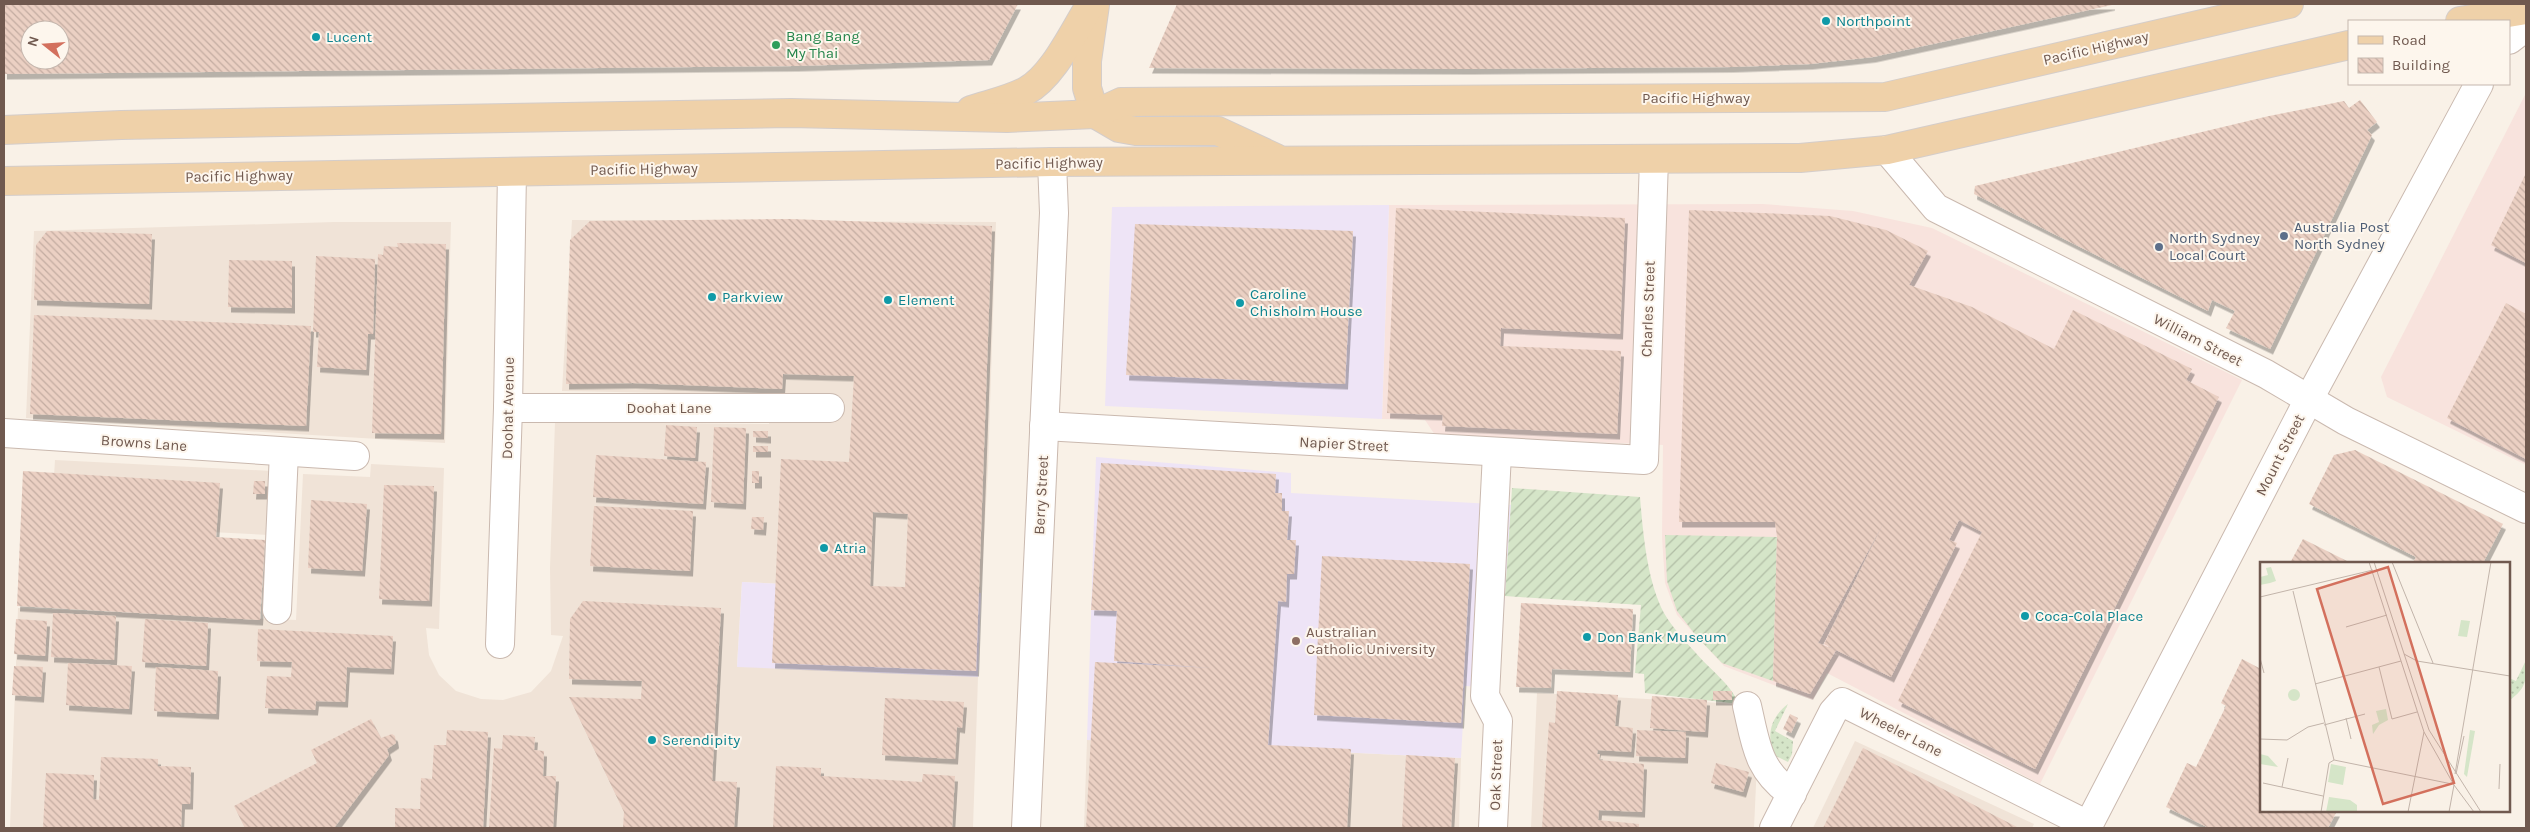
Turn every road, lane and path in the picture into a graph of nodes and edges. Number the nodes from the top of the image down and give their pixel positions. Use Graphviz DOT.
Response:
graph roads {
  1 [pos="1091,4"];
  2 [pos="1095,4"];
  3 [pos="2289,4"];
  4 [pos="2526,10"];
  5 [pos="2466,20"];
  6 [pos="2526,27"];
  7 [pos="2510,39"];
  8 [pos="2348,45"];
  9 [pos="2478,85"];
  10 [pos="1095,114"];
  11 [pos="950,116"];
  12 [pos="4,130"];
  13 [pos="1887,150"];
  14 [pos="1654,159"];
  15 [pos="1284,161"];
  16 [pos="1052,162"];
  17 [pos="512,172"];
  18 [pos="4,180"];
  19 [pos="2310,399"];
  20 [pos="508,408"];
  21 [pos="830,408"];
  22 [pos="1044,426"];
  23 [pos="4,433"];
  24 [pos="284,452"];
  25 [pos="1497,453"];
  26 [pos="355,456"];
  27 [pos="1644,460"];
  28 [pos="2526,509"];
  29 [pos="277,610"];
  30 [pos="500,644"];
  31 [pos="1747,706"];
  32 [pos="1792,794"];
  33 [pos="2088,827"];
  34 [pos="1026,828"];
  35 [pos="1493,828"];
  36 [pos="1774,828"];
  1 -- 11 [label="main road"];
  2 -- 10 [label="main road"];
  3 -- 10 [label="main road, Pacific Highway"];
  4 -- 5 [label="main road"];
  6 -- 7 [label="street"];
  8 -- 13 [label="main road, Pacific Highway"];
  9 -- 19 [label="street, Mount Street"];
  10 -- 11 [label="main road, Pacific Highway"];
  10 -- 15 [label="main road, Pacific Highway"];
  11 -- 12 [label="main road, Pacific Highway"];
  13 -- 14 [label="main road, Pacific Highway"];
  13 -- 19 [label="street, William Street"];
  14 -- 15 [label="main road, Pacific Highway"];
  14 -- 27 [label="street, Charles Street"];
  15 -- 16 [label="main road, Pacific Highway"];
  16 -- 17 [label="main road, Pacific Highway"];
  16 -- 22 [label="street, Berry Street"];
  17 -- 18 [label="main road, Pacific Highway"];
  17 -- 20 [label="street, Doohat Avenue"];
  19 -- 28 [label="street, William Street"];
  19 -- 33 [label="street, Mount Street"];
  20 -- 21 [label="street, Doohat Lane"];
  20 -- 30 [label="street, Doohat Avenue"];
  22 -- 25 [label="street, Napier Street"];
  22 -- 34 [label="street, Berry Street"];
  23 -- 24 [label="street, Browns Lane"];
  24 -- 26 [label="street, Browns Lane"];
  24 -- 29 [label="street"];
  25 -- 27 [label="street, Napier Street"];
  25 -- 35 [label="street, Oak Street"];
  31 -- 32 [label="street"];
  32 -- 33 [label="street, Wheeler Lane"];
  32 -- 36 [label="street, Wheeler Lane"];
}
